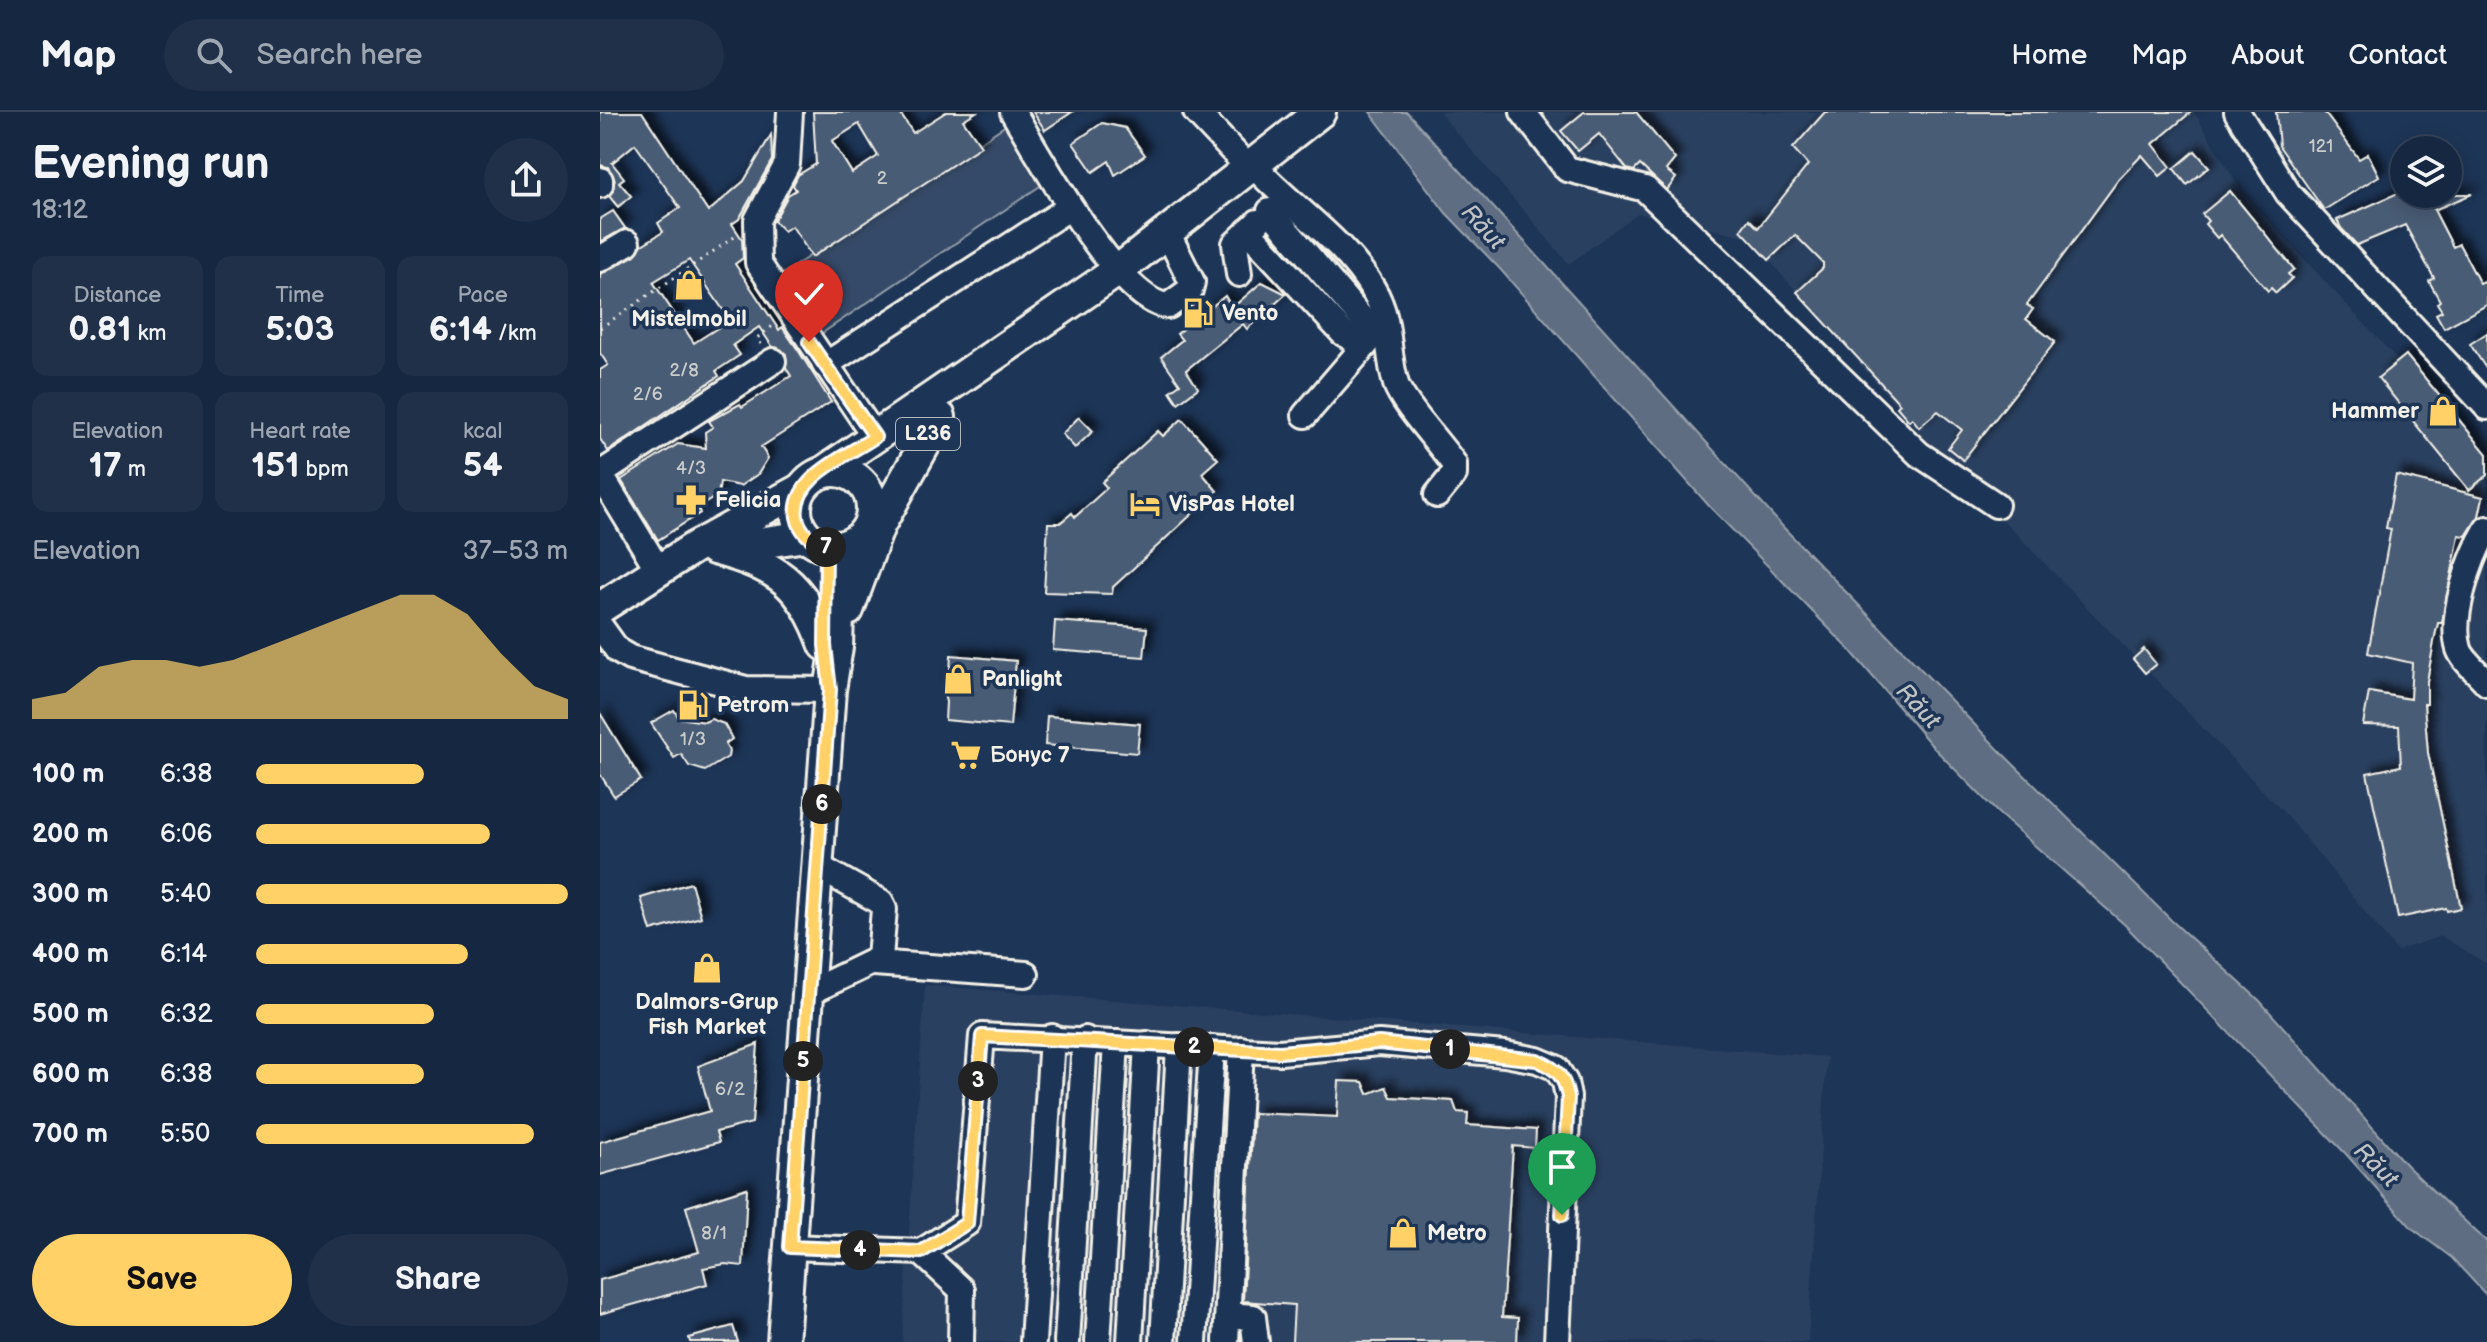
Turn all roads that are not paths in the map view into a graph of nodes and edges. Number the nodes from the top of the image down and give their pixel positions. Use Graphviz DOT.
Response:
graph roads {
  1 [pos="790,112"];
  2 [pos="1013,112"];
  3 [pos="1196,112"];
  4 [pos="1523,112"];
  5 [pos="2237,112"];
  6 [pos="1308,121"];
  7 [pos="1251,166"];
  8 [pos="1277,205"];
  9 [pos="1069,208"];
  10 [pos="1248,231"];
  11 [pos="1167,232"];
  12 [pos="627,243"];
  13 [pos="600,259"];
  14 [pos="1120,269"];
  15 [pos="1239,274"];
  16 [pos="1375,334"];
  17 [pos="773,361"];
  18 [pos="990,361"];
  19 [pos="825,365"];
  20 [pos="2487,407"];
  21 [pos="1305,415"];
  22 [pos="940,417"];
  23 [pos="875,437"];
  24 [pos="600,474"];
  25 [pos="812,481"];
  26 [pos="1437,495"];
  27 [pos="1996,505"];
  28 [pos="872,512"];
  29 [pos="2487,529"];
  30 [pos="824,543"];
  31 [pos="704,548"];
  32 [pos="659,571"];
  33 [pos="600,608"];
  34 [pos="600,626"];
  35 [pos="831,646"];
  36 [pos="2487,683"];
  37 [pos="830,690"];
  38 [pos="817,866"];
  39 [pos="874,963"];
  40 [pos="1026,974"];
  41 [pos="808,993"];
  42 [pos="1052,1037"];
  43 [pos="1085,1039"];
  44 [pos="1116,1043"];
  45 [pos="1147,1044"];
  46 [pos="1179,1046"];
  47 [pos="1212,1048"];
  48 [pos="1241,1049"];
  49 [pos="790,1247"];
  50 [pos="921,1252"];
  51 [pos="1228,1315"];
  52 [pos="783,1342"];
  53 [pos="961,1342"];
  54 [pos="1033,1342"];
  55 [pos="1067,1342"];
  56 [pos="1098,1342"];
  57 [pos="1130,1342"];
  58 [pos="1163,1342"];
  59 [pos="1194,1342"];
  60 [pos="1226,1342"];
  61 [pos="1256,1342"];
  62 [pos="1557,1342"];
  1 -- 19 [label="street"];
  2 -- 9 [label="street"];
  3 -- 7 [label="street"];
  4 -- 27 [label="street"];
  5 -- 20 [label="street"];
  6 -- 7 [label="main road"];
  7 -- 8 [label="street"];
  7 -- 11 [label="main road"];
  8 -- 10 [label="street"];
  8 -- 16 [label="street"];
  9 -- 14 [label="street"];
  9 -- 19 [label="street"];
  10 -- 15 [label="street"];
  10 -- 16 [label="street"];
  11 -- 14 [label="main road"];
  11 -- 14 [label="street"];
  12 -- 13 [label="street"];
  14 -- 18 [label="main road"];
  16 -- 21 [label="street"];
  16 -- 26 [label="street"];
  17 -- 24 [label="street"];
  18 -- 22 [label="main road, L236"];
  18 -- 23 [label="main road, L236"];
  19 -- 23 [label="street"];
  22 -- 28 [label="main road, L236"];
  22 -- 35 [label="main road"];
  23 -- 25 [label="main road, L236"];
  24 -- 32 [label="street"];
  25 -- 28 [label="main road"];
  25 -- 30 [label="main road"];
  25 -- 31 [label="main road"];
  28 -- 30 [label="main road, L236"];
  29 -- 36 [label="street"];
  30 -- 31 [label="main road"];
  30 -- 35 [label="main road"];
  31 -- 32 [label="main road"];
  31 -- 35 [label="main road"];
  32 -- 33 [label="main road"];
  34 -- 37 [label="street"];
  35 -- 37 [label="main road"];
  37 -- 38 [label="main road"];
  38 -- 39 [label="street"];
  38 -- 41 [label="main road"];
  39 -- 40 [label="street"];
  39 -- 41 [label="street"];
  41 -- 49 [label="main road"];
  42 -- 43 [label="street"];
  42 -- 50 [label="street"];
  42 -- 54 [label="street"];
  43 -- 44 [label="street"];
  43 -- 55 [label="street"];
  44 -- 45 [label="street"];
  44 -- 56 [label="street"];
  45 -- 46 [label="street"];
  45 -- 57 [label="street"];
  46 -- 47 [label="street"];
  46 -- 58 [label="street"];
  47 -- 48 [label="street"];
  47 -- 59 [label="street"];
  48 -- 51 [label="street"];
  48 -- 62 [label="street"];
  49 -- 50 [label="street"];
  49 -- 52 [label="main road"];
  50 -- 53 [label="street"];
  51 -- 60 [label="street"];
  51 -- 61 [label="street"];
}
